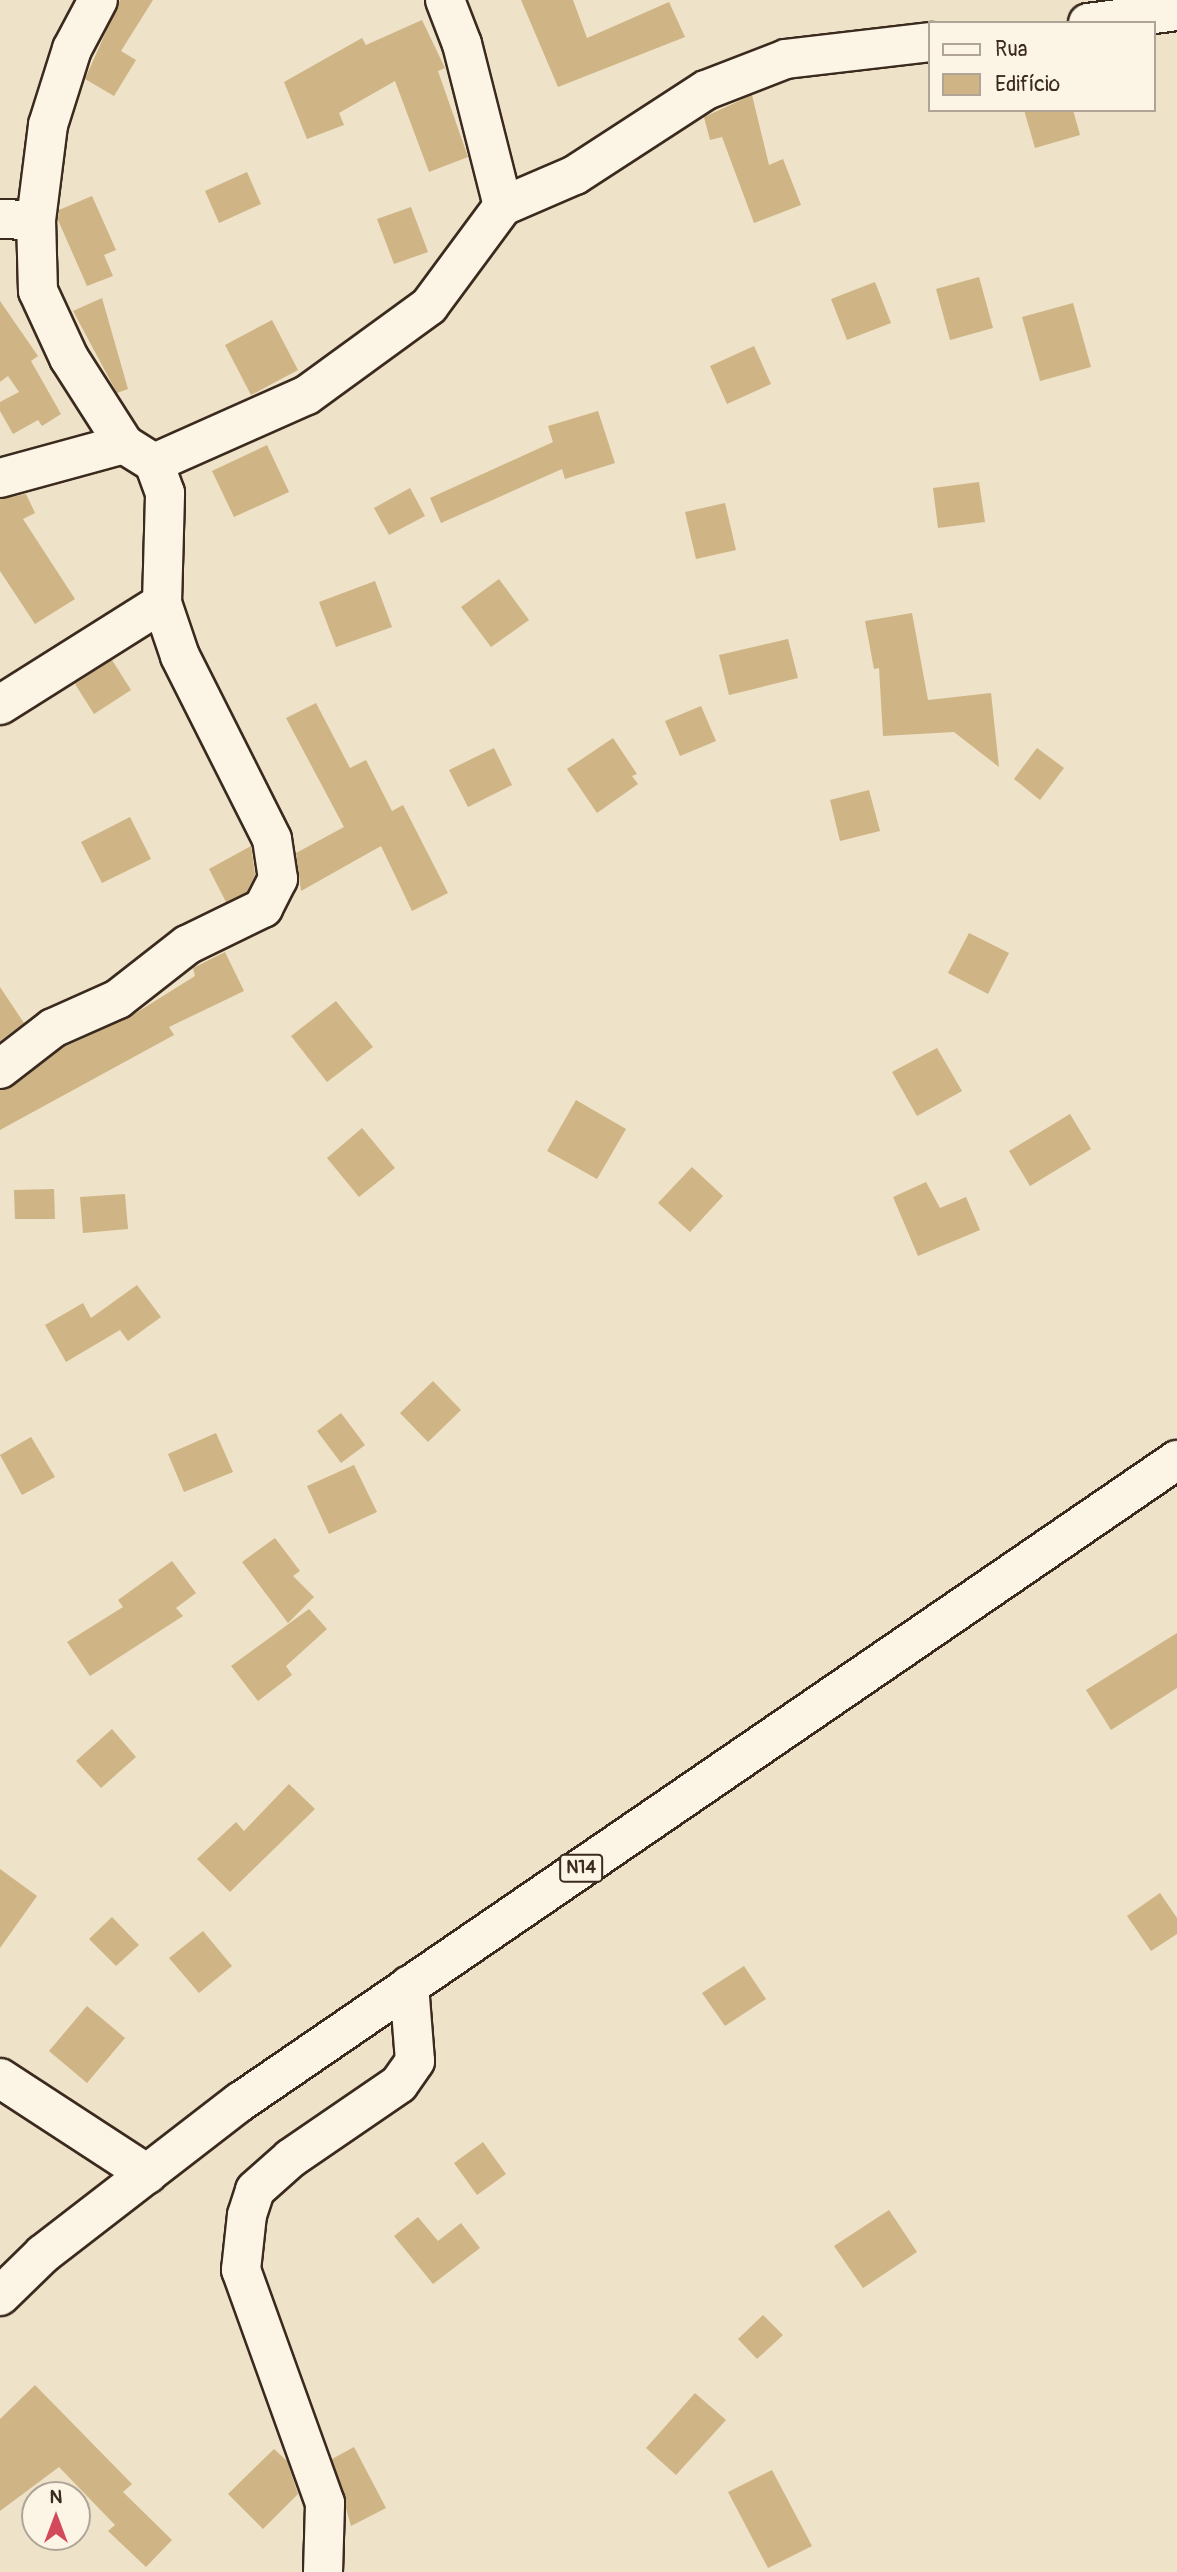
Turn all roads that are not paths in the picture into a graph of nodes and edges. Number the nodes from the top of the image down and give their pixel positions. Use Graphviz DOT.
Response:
graph roads {
  1 [pos="98,0"];
  2 [pos="445,0"];
  3 [pos="1177,10"];
  4 [pos="1102,21"];
  5 [pos="928,42"];
  6 [pos="503,206"];
  7 [pos="18,220"];
  8 [pos="139,453"];
  9 [pos="0,478"];
  10 [pos="162,603"];
  11 [pos="0,705"];
  12 [pos="0,1069"];
  13 [pos="1177,1460"];
  14 [pos="409,1985"];
  15 [pos="0,2078"];
  16 [pos="147,2174"];
  17 [pos="0,2295"];
  18 [pos="323,2572"];
  1 -- 7 [label="street"];
  2 -- 6 [label="street"];
  3 -- 4 [label="street"];
  5 -- 6 [label="street"];
  6 -- 8 [label="street"];
  7 -- 8 [label="street"];
  8 -- 9 [label="street"];
  8 -- 10 [label="street"];
  10 -- 11 [label="street"];
  10 -- 12 [label="street"];
  13 -- 14 [label="street, N14"];
  14 -- 16 [label="street, N14"];
  14 -- 18 [label="street"];
  15 -- 16 [label="street"];
  16 -- 17 [label="street, N14"];
}
